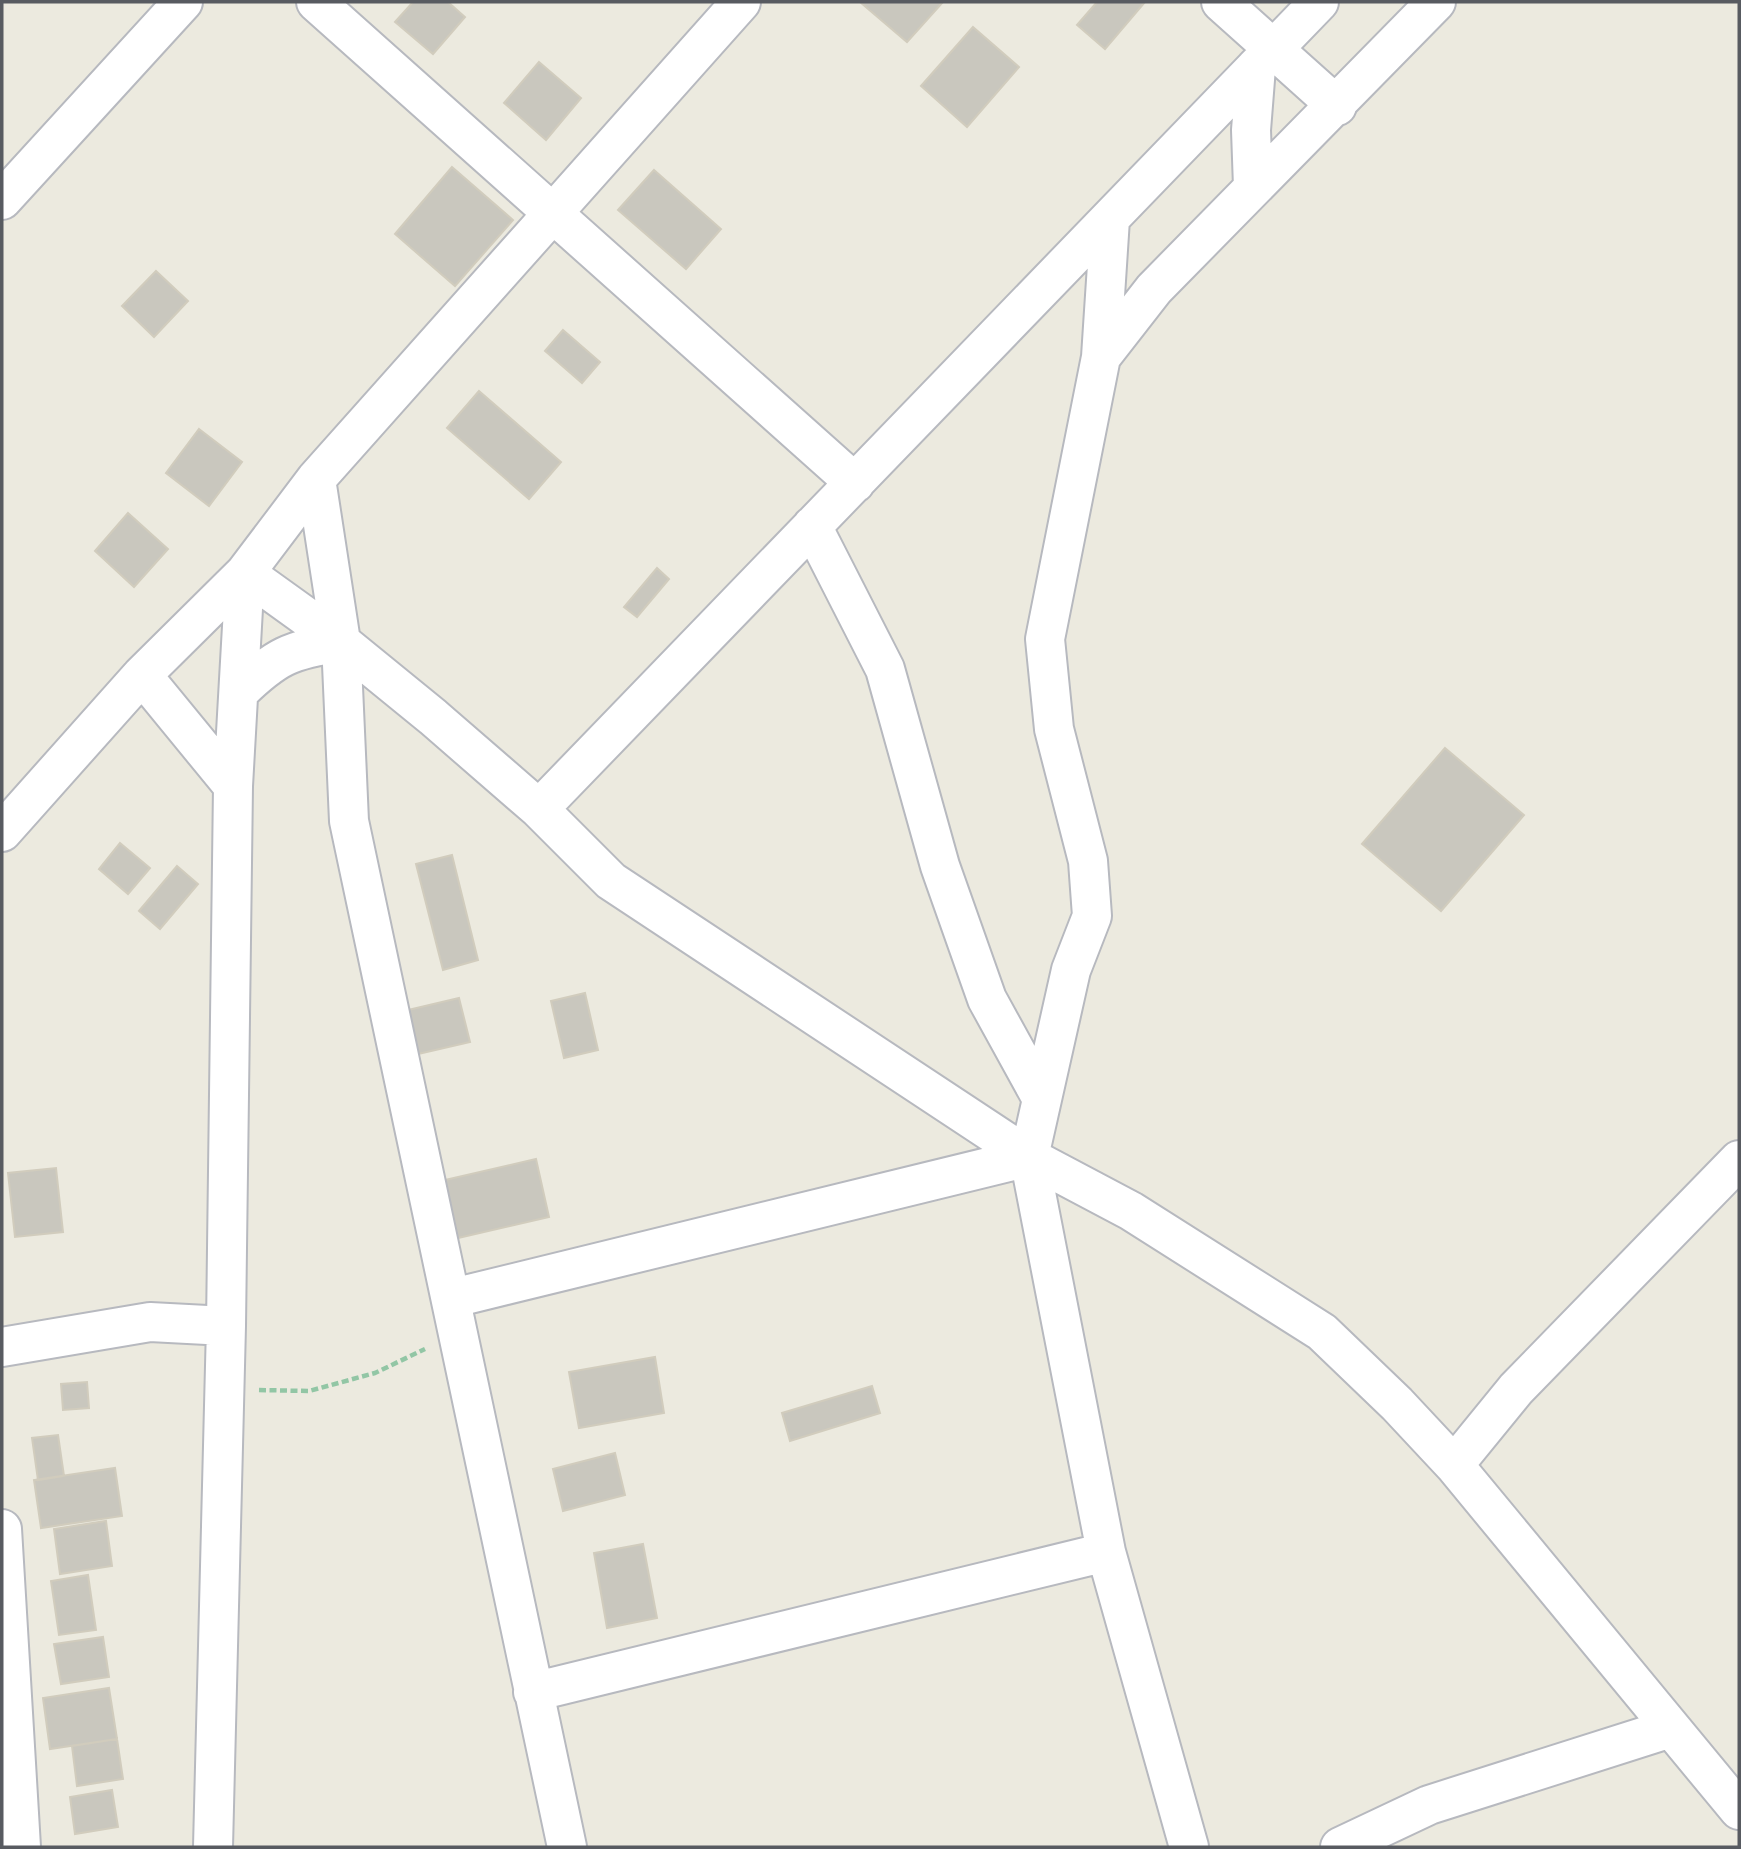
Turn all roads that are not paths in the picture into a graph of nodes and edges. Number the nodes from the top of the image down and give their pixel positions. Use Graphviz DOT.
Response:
graph roads {
  1 [pos="183,2"];
  2 [pos="316,2"];
  3 [pos="741,2"];
  4 [pos="1220,2"];
  5 [pos="1319,2"];
  6 [pos="1436,2"];
  7 [pos="1265,58"];
  8 [pos="1337,106"];
  9 [pos="1253,187"];
  10 [pos="2,200"];
  11 [pos="553,214"];
  12 [pos="1110,219"];
  13 [pos="1101,357"];
  14 [pos="316,479"];
  15 [pos="855,483"];
  16 [pos="812,526"];
  17 [pos="245,573"];
  18 [pos="341,642"];
  19 [pos="142,675"];
  20 [pos="239,692"];
  21 [pos="233,786"];
  22 [pos="539,809"];
  23 [pos="2,832"];
  24 [pos="1042,1099"];
  25 [pos="1029,1157"];
  26 [pos="1739,1160"];
  27 [pos="456,1315"];
  28 [pos="226,1326"];
  29 [pos="2,1347"];
  30 [pos="1454,1465"];
  31 [pos="2,1529"];
  32 [pos="1106,1552"];
  33 [pos="533,1692"];
  34 [pos="1671,1728"];
  35 [pos="1739,1810"];
  36 [pos="204,1845"];
  37 [pos="22,1847"];
  38 [pos="567,1847"];
  39 [pos="1189,1847"];
  40 [pos="1339,1847"];
  1 -- 10 [label="street"];
  2 -- 11 [label="street"];
  3 -- 11 [label="street"];
  4 -- 7 [label="street"];
  5 -- 7 [label="street"];
  6 -- 8 [label="street"];
  7 -- 8 [label="street"];
  7 -- 9 [label="street"];
  7 -- 12 [label="street"];
  8 -- 9 [label="street"];
  9 -- 13 [label="street"];
  11 -- 14 [label="street"];
  11 -- 15 [label="street"];
  12 -- 13 [label="street"];
  12 -- 15 [label="street"];
  13 -- 24 [label="street"];
  14 -- 17 [label="street"];
  14 -- 18 [label="street"];
  15 -- 16 [label="street"];
  16 -- 22 [label="street"];
  16 -- 24 [label="street"];
  17 -- 18 [label="street"];
  17 -- 19 [label="street"];
  17 -- 20 [label="street"];
  18 -- 20 [label="street"];
  18 -- 22 [label="street"];
  18 -- 27 [label="street"];
  19 -- 21 [label="street"];
  19 -- 23 [label="street"];
  20 -- 21 [label="street"];
  21 -- 28 [label="street"];
  22 -- 25 [label="street"];
  24 -- 25 [label="street"];
  25 -- 27 [label="street"];
  25 -- 30 [label="street"];
  25 -- 32 [label="street"];
  26 -- 30 [label="street"];
  27 -- 33 [label="street"];
  28 -- 29 [label="street"];
  28 -- 36 [label="street"];
  30 -- 34 [label="street"];
  31 -- 37 [label="street"];
  32 -- 33 [label="street"];
  32 -- 39 [label="street"];
  33 -- 38 [label="street"];
  34 -- 35 [label="street"];
  34 -- 40 [label="street"];
}
